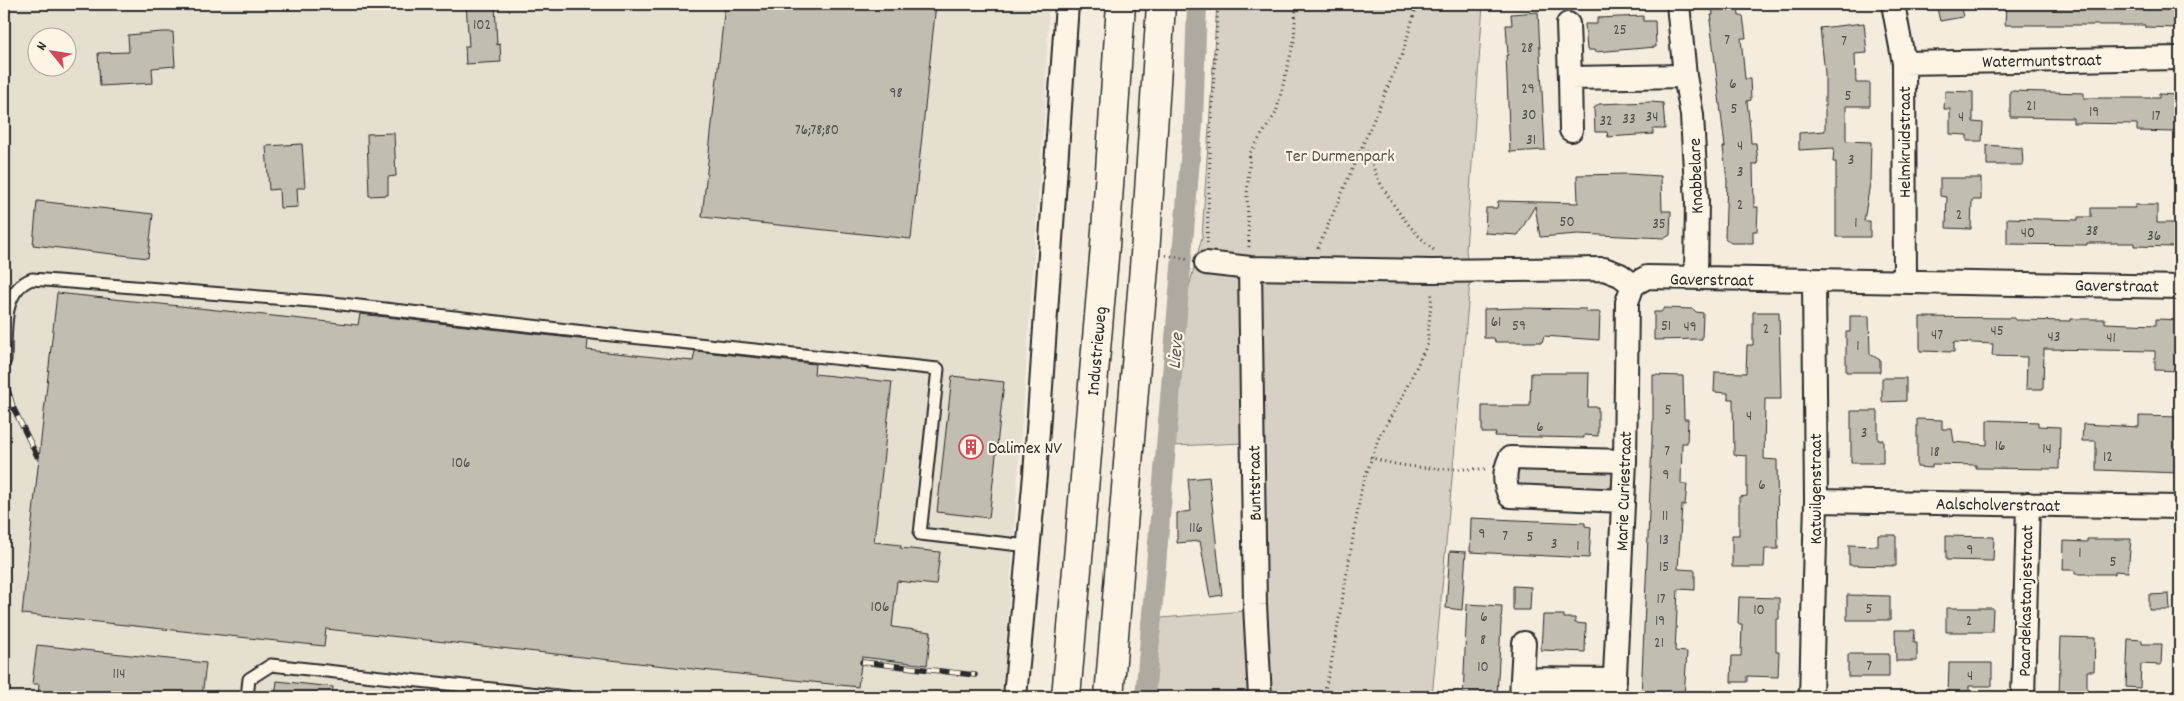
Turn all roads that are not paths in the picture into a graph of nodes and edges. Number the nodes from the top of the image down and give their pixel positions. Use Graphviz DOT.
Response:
graph roads {
  1 [pos="1067,4"];
  2 [pos="1121,4"];
  3 [pos="1161,4"];
  4 [pos="1678,4"];
  5 [pos="1893,4"];
  6 [pos="1568,24"];
  7 [pos="2180,58"];
  8 [pos="1904,63"];
  9 [pos="1685,76"];
  10 [pos="1570,78"];
  11 [pos="1571,130"];
  12 [pos="1206,263"];
  13 [pos="1250,268"];
  14 [pos="1696,278"];
  15 [pos="1905,280"];
  16 [pos="1814,282"];
  17 [pos="1633,285"];
  18 [pos="2180,287"];
  19 [pos="5,360"];
  20 [pos="1625,461"];
  21 [pos="1623,501"];
  22 [pos="1816,501"];
  23 [pos="2028,504"];
  24 [pos="2180,507"];
  25 [pos="1029,546"];
  26 [pos="1524,643"];
  27 [pos="1521,688"];
  28 [pos="1614,689"];
  29 [pos="247,697"];
  30 [pos="567,697"];
  31 [pos="1015,697"];
  32 [pos="1066,697"];
  33 [pos="1109,697"];
  34 [pos="1260,697"];
  35 [pos="1811,697"];
  36 [pos="2023,697"];
  1 -- 25 [label="street"];
  2 -- 32 [label="highway, Industrieweg"];
  3 -- 33 [label="highway"];
  4 -- 9 [label="street, Knabbelare"];
  5 -- 8 [label="street, Helmkruidstraat"];
  6 -- 10 [label="street"];
  7 -- 8 [label="street, Watermuntstraat"];
  8 -- 15 [label="street, Helmkruidstraat"];
  9 -- 10 [label="street"];
  9 -- 14 [label="street, Knabbelare"];
  10 -- 11 [label="street"];
  12 -- 13 [label="street"];
  13 -- 17 [label="street"];
  13 -- 34 [label="street, Buntstraat"];
  14 -- 16 [label="street, Gaverstraat"];
  14 -- 17 [label="street, Gaverstraat"];
  15 -- 16 [label="street, Gaverstraat"];
  15 -- 18 [label="street, Gaverstraat"];
  16 -- 22 [label="street, Katwilgenstraat"];
  17 -- 20 [label="street, Marie Curiestraat"];
  19 -- 25 [label="lane"];
  20 -- 21 [label="street, Marie Curiestraat"];
  20 -- 21 [label="street"];
  21 -- 28 [label="street, Marie Curiestraat"];
  22 -- 23 [label="street, Aalscholverstraat"];
  22 -- 35 [label="street, Katwilgenstraat"];
  23 -- 24 [label="street, Aalscholverstraat"];
  23 -- 36 [label="street, Paardekastanjestraat"];
  25 -- 31 [label="street"];
  26 -- 27 [label="street"];
  27 -- 28 [label="street"];
  29 -- 30 [label="lane"];
}
